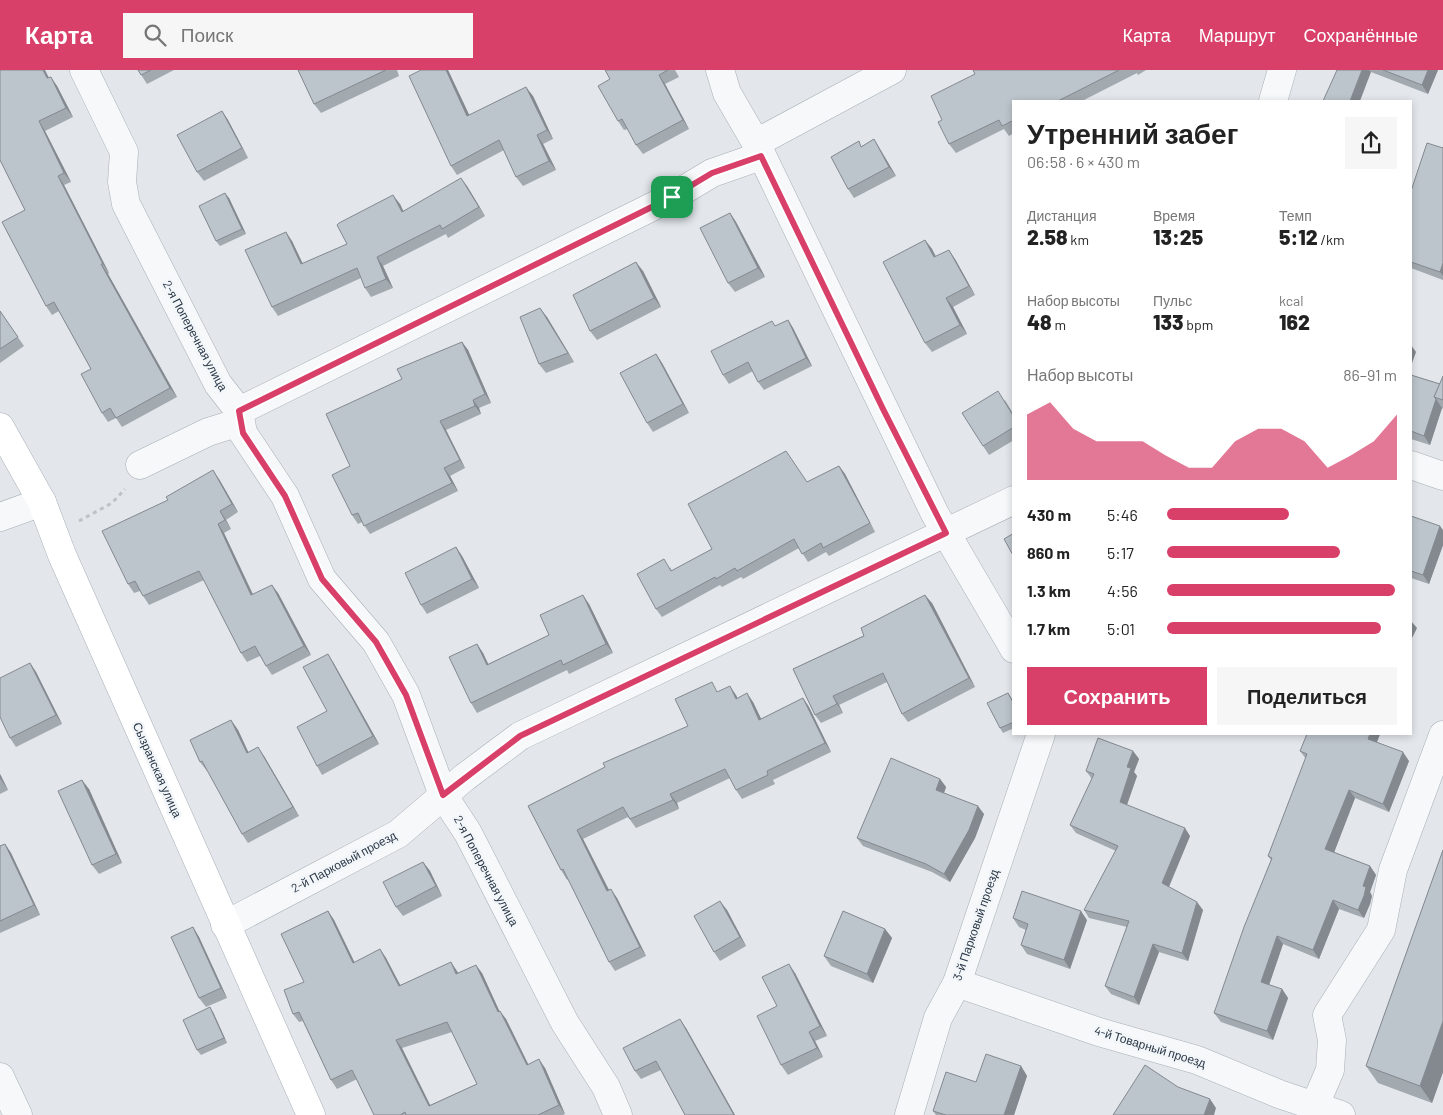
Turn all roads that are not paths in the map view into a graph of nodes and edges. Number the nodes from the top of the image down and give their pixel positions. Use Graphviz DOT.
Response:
graph roads {
  1 [pos="84,70"];
  2 [pos="720,70"];
  3 [pos="892,70"];
  4 [pos="1282,70"];
  5 [pos="1273,100"];
  6 [pos="758,150"];
  7 [pos="240,416"];
  8 [pos="0,427"];
  9 [pos="140,465"];
  10 [pos="1412,465"];
  11 [pos="1443,476"];
  12 [pos="1012,501"];
  13 [pos="42,502"];
  14 [pos="0,517"];
  15 [pos="946,533"];
  16 [pos="1012,646"];
  17 [pos="1041,735"];
  18 [pos="1443,735"];
  19 [pos="443,795"];
  20 [pos="225,925"];
  21 [pos="957,983"];
  22 [pos="0,1077"];
  23 [pos="1315,1105"];
  24 [pos="18,1115"];
  25 [pos="311,1115"];
  26 [pos="618,1115"];
  27 [pos="909,1115"];
  28 [pos="1341,1115"];
  1 -- 7 [label="street, 2-я Поперечная улица"];
  2 -- 6 [label="street"];
  3 -- 6 [label="street"];
  4 -- 5 [label="street"];
  6 -- 7 [label="street"];
  6 -- 15 [label="street"];
  7 -- 9 [label="street"];
  7 -- 19 [label="street, 2-я Поперечная улица"];
  8 -- 13 [label="street, Сызранская улица"];
  10 -- 11 [label="street"];
  12 -- 15 [label="street, 2-й Парковый проезд"];
  13 -- 14 [label="street"];
  13 -- 20 [label="street, Сызранская улица"];
  15 -- 16 [label="street"];
  15 -- 19 [label="street, 2-й Парковый проезд"];
  17 -- 21 [label="street, 3-й Парковый проезд"];
  18 -- 23 [label="street"];
  19 -- 20 [label="street, 2-й Парковый проезд"];
  19 -- 26 [label="street, 2-я Поперечная улица"];
  20 -- 25 [label="street, Сызранская улица"];
  21 -- 23 [label="street, 4-й Товарный проезд"];
  21 -- 27 [label="street, 3-й Парковый проезд"];
  22 -- 24 [label="street"];
  23 -- 28 [label="street, 4-й Товарный проезд"];
}
